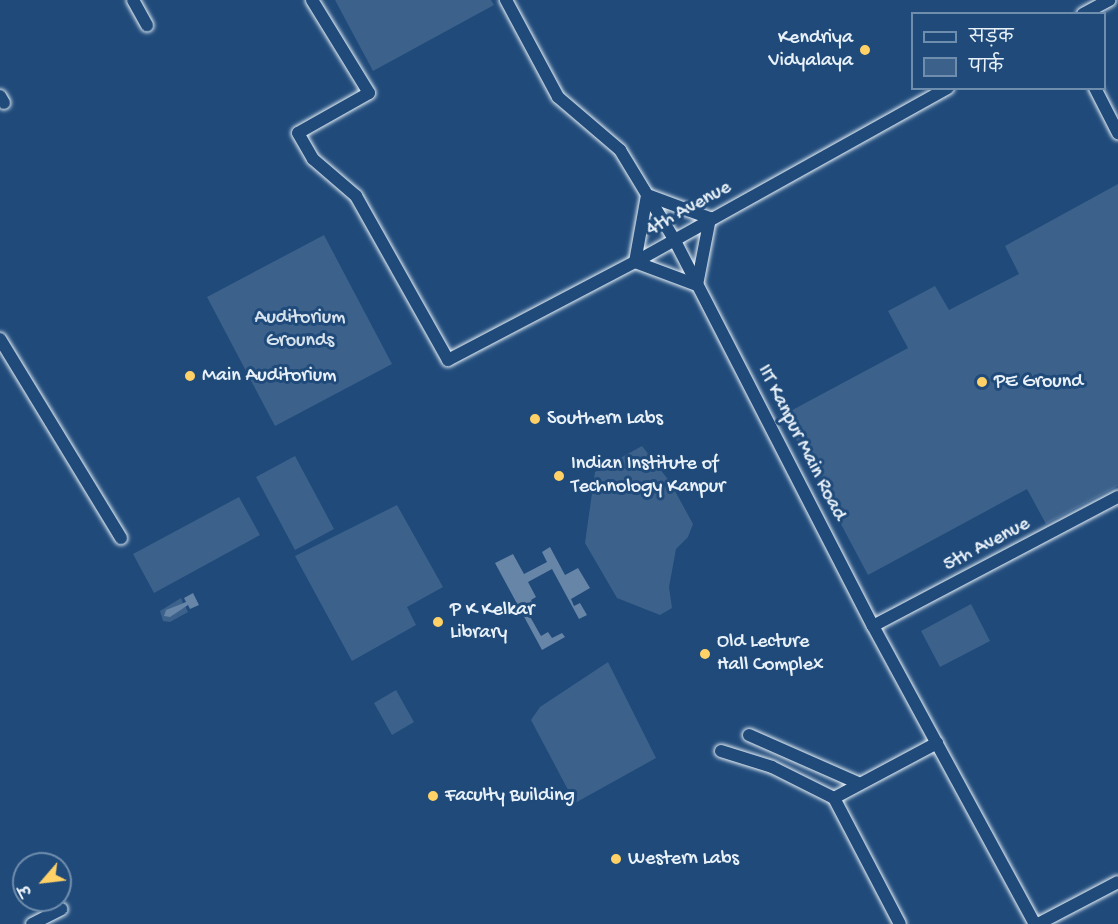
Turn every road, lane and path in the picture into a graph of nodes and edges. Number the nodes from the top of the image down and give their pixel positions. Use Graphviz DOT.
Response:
graph roads {
  1 [pos="133,0"];
  2 [pos="312,0"];
  3 [pos="506,0"];
  4 [pos="1108,0"];
  5 [pos="1087,12"];
  6 [pos="147,25"];
  7 [pos="944,90"];
  8 [pos="1096,90"];
  9 [pos="1118,133"];
  10 [pos="647,195"];
  11 [pos="710,218"];
  12 [pos="674,239"];
  13 [pos="635,262"];
  14 [pos="697,285"];
  15 [pos="0,339"];
  16 [pos="1118,497"];
  17 [pos="121,538"];
  18 [pos="873,627"];
  19 [pos="750,735"];
  20 [pos="937,743"];
  21 [pos="721,751"];
  22 [pos="860,784"];
  23 [pos="834,798"];
  24 [pos="1118,882"];
  25 [pos="55,912"];
  26 [pos="32,924"];
  27 [pos="900,924"];
  28 [pos="1036,924"];
  1 -- 6 [label="street"];
  2 -- 13 [label="street, 4th Avenue"];
  3 -- 10 [label="street, IIT Kanpur Main Road"];
  4 -- 5 [label="street"];
  7 -- 11 [label="street, 4th Avenue"];
  8 -- 9 [label="street"];
  10 -- 11 [label="street"];
  10 -- 12 [label="street, IIT Kanpur Main Road"];
  10 -- 13 [label="street"];
  11 -- 12 [label="street, 4th Avenue"];
  11 -- 14 [label="street"];
  12 -- 13 [label="street, 4th Avenue"];
  12 -- 14 [label="street, IIT Kanpur Main Road"];
  13 -- 14 [label="street"];
  14 -- 18 [label="street, IIT Kanpur Main Road"];
  15 -- 17 [label="street"];
  16 -- 18 [label="street, 5th Avenue"];
  18 -- 20 [label="street, IIT Kanpur Main Road"];
  19 -- 22 [label="street"];
  20 -- 22 [label="street"];
  20 -- 28 [label="street, IIT Kanpur Main Road"];
  21 -- 23 [label="street"];
  22 -- 23 [label="street"];
  23 -- 27 [label="street"];
  24 -- 28 [label="street"];
  25 -- 26 [label="street"];
}
